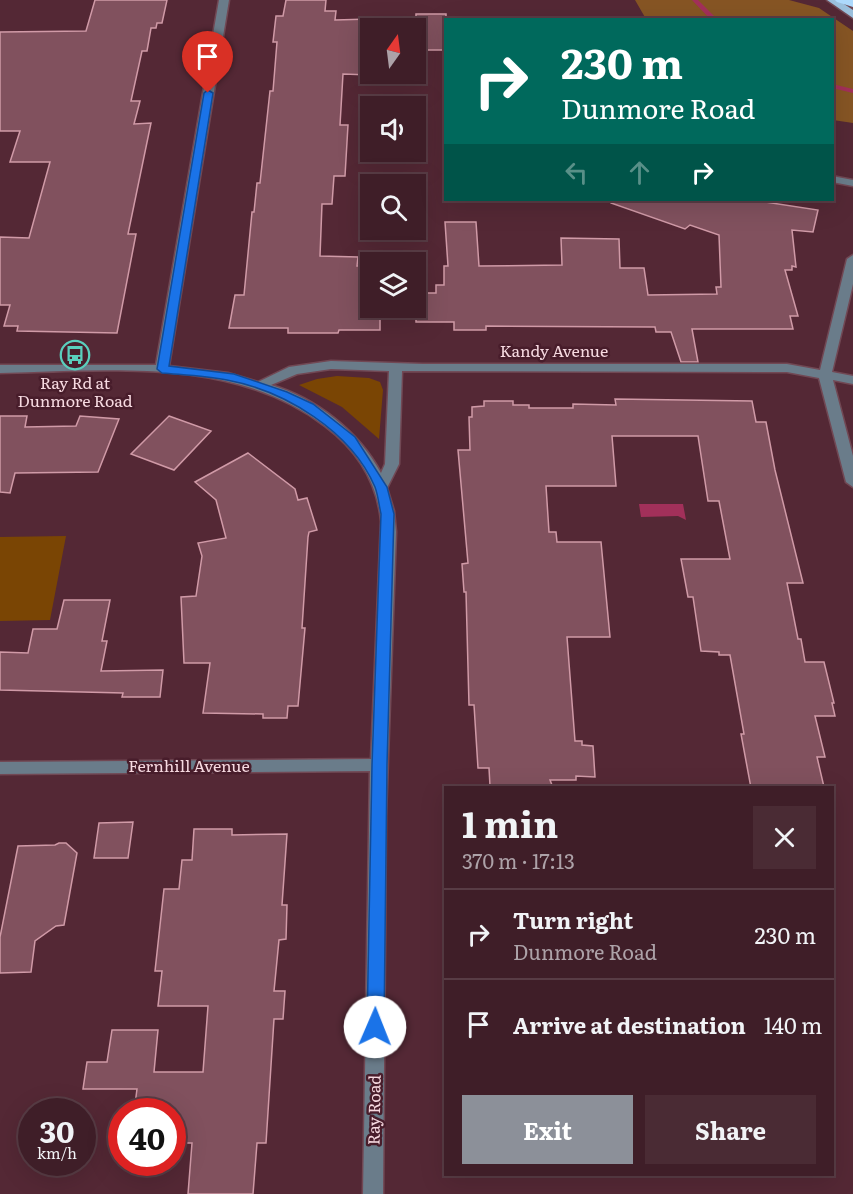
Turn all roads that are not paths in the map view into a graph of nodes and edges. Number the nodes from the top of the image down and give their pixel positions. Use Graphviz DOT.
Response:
graph roads {
  1 [pos="224,0"];
  2 [pos="832,0"];
  3 [pos="841,0"];
  4 [pos="852,2"];
  5 [pos="853,15"];
  6 [pos="834,179"];
  7 [pos="853,183"];
  8 [pos="853,259"];
  9 [pos="396,368"];
  10 [pos="0,369"];
  11 [pos="162,369"];
  12 [pos="825,375"];
  13 [pos="853,380"];
  14 [pos="259,386"];
  15 [pos="853,482"];
  16 [pos="381,487"];
  17 [pos="379,765"];
  18 [pos="0,768"];
  19 [pos="373,1194"];
  1 -- 11 [label="street"];
  2 -- 5 [label="main road"];
  3 -- 4 [label="highway"];
  6 -- 7 [label="street"];
  8 -- 12 [label="street"];
  9 -- 12 [label="street, Kandy Avenue"];
  9 -- 14 [label="street, Kandy Avenue"];
  9 -- 16 [label="street"];
  10 -- 11 [label="street, Ray Road"];
  11 -- 14 [label="street, Ray Road"];
  12 -- 13 [label="street, Kandy Avenue"];
  12 -- 15 [label="street"];
  14 -- 16 [label="street, Ray Road"];
  16 -- 17 [label="street, Ray Road"];
  17 -- 18 [label="street, Fernhill Avenue"];
  17 -- 19 [label="street, Ray Road"];
}
